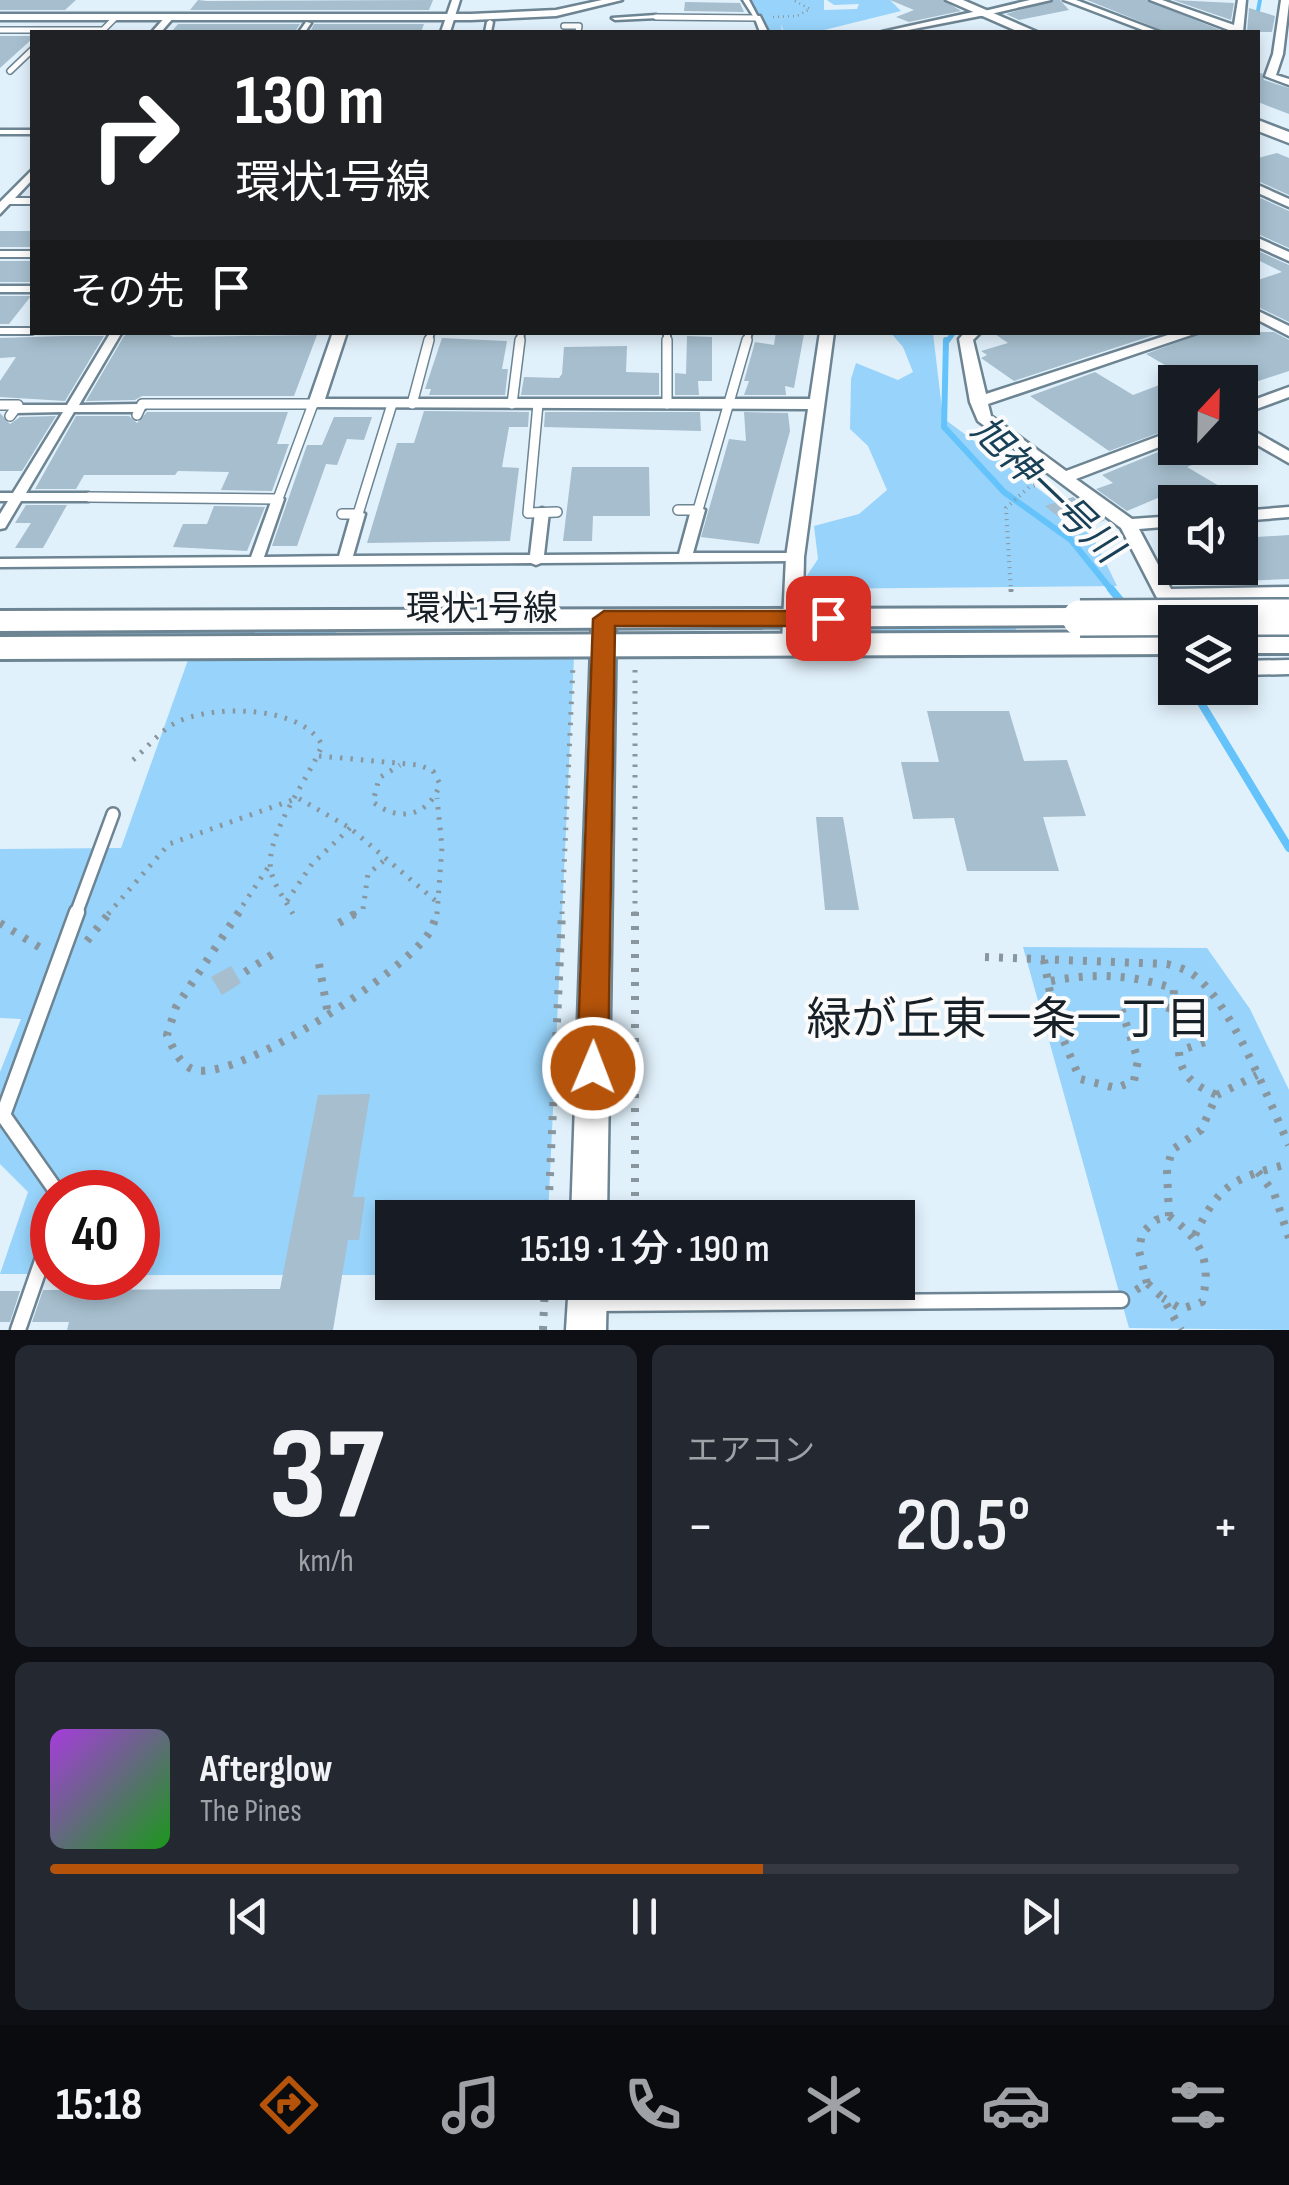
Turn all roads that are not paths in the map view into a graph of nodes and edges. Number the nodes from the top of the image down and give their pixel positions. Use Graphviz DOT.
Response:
graph roads {
  1 [pos="456,0"];
  2 [pos="746,0"];
  3 [pos="952,0"];
  4 [pos="1046,0"];
  5 [pos="1068,0"];
  6 [pos="1154,0"];
  7 [pos="1242,0"];
  8 [pos="1285,0"];
  9 [pos="616,9"];
  10 [pos="982,13"];
  11 [pos="1285,15"];
  12 [pos="0,17"];
  13 [pos="116,17"];
  14 [pos="170,17"];
  15 [pos="450,17"];
  16 [pos="656,18"];
  17 [pos="757,18"];
  18 [pos="564,21"];
  19 [pos="308,22"];
  20 [pos="490,22"];
  21 [pos="0,30"];
  22 [pos="103,30"];
  23 [pos="158,30"];
  24 [pos="303,30"];
  25 [pos="446,30"];
  26 [pos="488,30"];
  27 [pos="578,30"];
  28 [pos="763,30"];
  29 [pos="905,30"];
  30 [pos="1025,30"];
  31 [pos="1150,30"];
  32 [pos="1235,30"];
  33 [pos="1238,30"];
  34 [pos="30,31"];
  35 [pos="30,52"];
  36 [pos="1284,54"];
  37 [pos="10,71"];
  38 [pos="1289,82"];
  39 [pos="1260,126"];
  40 [pos="0,132"];
  41 [pos="30,132"];
  42 [pos="1289,138"];
  43 [pos="30,175"];
  44 [pos="1260,190"];
  45 [pos="30,201"];
  46 [pos="1289,202"];
  47 [pos="4,206"];
  48 [pos="1260,243"];
  49 [pos="0,254"];
  50 [pos="30,254"];
  51 [pos="1289,258"];
  52 [pos="0,289"];
  53 [pos="30,289"];
  54 [pos="1260,316"];
  55 [pos="30,330"];
  56 [pos="0,331"];
  57 [pos="1289,332"];
  58 [pos="115,335"];
  59 [pos="339,335"];
  60 [pos="429,335"];
  61 [pos="522,335"];
  62 [pos="667,335"];
  63 [pos="748,335"];
  64 [pos="827,335"];
  65 [pos="971,335"];
  66 [pos="1184,335"];
  67 [pos="1289,392"];
  68 [pos="978,402"];
  69 [pos="1258,403"];
  70 [pos="314,404"];
  71 [pos="392,404"];
  72 [pos="412,404"];
  73 [pos="512,404"];
  74 [pos="538,404"];
  75 [pos="666,404"];
  76 [pos="728,404"];
  77 [pos="819,404"];
  78 [pos="0,405"];
  79 [pos="71,408"];
  80 [pos="138,411"];
  81 [pos="13,413"];
  82 [pos="1258,439"];
  83 [pos="1158,442"];
  84 [pos="1289,458"];
  85 [pos="1066,477"];
  86 [pos="0,497"];
  87 [pos="17,497"];
  88 [pos="89,497"];
  89 [pos="278,499"];
  90 [pos="678,510"];
  91 [pos="698,510"];
  92 [pos="550,512"];
  93 [pos="1289,512"];
  94 [pos="342,514"];
  95 [pos="358,514"];
  96 [pos="1258,515"];
  97 [pos="1158,522"];
  98 [pos="1128,524"];
  99 [pos="0,525"];
  100 [pos="794,557"];
  101 [pos="685,558"];
  102 [pos="536,561"];
  103 [pos="256,562"];
  104 [pos="344,562"];
  105 [pos="0,563"];
  106 [pos="1289,593"];
  107 [pos="1166,594"];
  108 [pos="1171,605"];
  109 [pos="1289,617"];
  110 [pos="0,621"];
  111 [pos="792,631"];
  112 [pos="1082,631"];
  113 [pos="593,640"];
  114 [pos="1158,640"];
  115 [pos="1258,642"];
  116 [pos="1289,642"];
  117 [pos="0,648"];
  118 [pos="1289,667"];
  119 [pos="1258,668"];
  120 [pos="112,814"];
  121 [pos="41,1170"];
  122 [pos="589,1200"];
  123 [pos="30,1295"];
  124 [pos="1122,1300"];
  125 [pos="587,1305"];
  126 [pos="18,1330"];
  1 -- 15 [label="street"];
  2 -- 17 [label="street"];
  3 -- 10 [label="main road"];
  4 -- 10 [label="street"];
  5 -- 31 [label="street"];
  6 -- 32 [label="street"];
  7 -- 33 [label="street"];
  8 -- 11 [label="street"];
  9 -- 15 [label="street"];
  9 -- 16 [label="street"];
  10 -- 29 [label="street"];
  10 -- 30 [label="main road"];
  11 -- 36 [label="street"];
  12 -- 13 [label="street"];
  13 -- 14 [label="street"];
  13 -- 22 [label="lane"];
  14 -- 15 [label="street"];
  14 -- 23 [label="street"];
  15 -- 25 [label="street"];
  16 -- 17 [label="lane"];
  17 -- 28 [label="street"];
  18 -- 27 [label="lane"];
  19 -- 24 [label="street"];
  20 -- 26 [label="street"];
  21 -- 34 [label="lane"];
  35 -- 37 [label="lane"];
  36 -- 38 [label="street"];
  39 -- 42 [label="main road"];
  40 -- 41 [label="street"];
  43 -- 47 [label="street"];
  44 -- 46 [label="street"];
  45 -- 47 [label="lane"];
  48 -- 51 [label="street"];
  49 -- 50 [label="lane"];
  52 -- 53 [label="street"];
  54 -- 57 [label="street"];
  55 -- 56 [label="lane"];
  58 -- 79 [label="street"];
  59 -- 70 [label="street"];
  60 -- 72 [label="lane"];
  61 -- 73 [label="lane"];
  62 -- 75 [label="lane"];
  63 -- 76 [label="lane"];
  64 -- 77 [label="street"];
  65 -- 68 [label="street"];
  66 -- 68 [label="street"];
  67 -- 69 [label="street"];
  68 -- 85 [label="street"];
  70 -- 71 [label="street"];
  70 -- 80 [label="lane"];
  70 -- 89 [label="lane"];
  71 -- 72 [label="street"];
  71 -- 95 [label="lane"];
  72 -- 73 [label="street"];
  73 -- 74 [label="street"];
  74 -- 75 [label="street"];
  74 -- 92 [label="lane"];
  75 -- 76 [label="street"];
  76 -- 77 [label="street"];
  76 -- 91 [label="lane"];
  77 -- 100 [label="street"];
  78 -- 81 [label="lane"];
  79 -- 80 [label="street"];
  79 -- 81 [label="street"];
  79 -- 87 [label="street"];
  82 -- 84 [label="street"];
  83 -- 85 [label="street"];
  85 -- 98 [label="street"];
  86 -- 87 [label="street"];
  87 -- 88 [label="street"];
  87 -- 99 [label="street"];
  88 -- 89 [label="lane"];
  89 -- 103 [label="street"];
  90 -- 91 [label="lane"];
  91 -- 101 [label="street"];
  92 -- 102 [label="street"];
  93 -- 96 [label="street"];
  94 -- 95 [label="lane"];
  95 -- 104 [label="street"];
  97 -- 98 [label="street"];
  98 -- 107 [label="street"];
  100 -- 101 [label="street"];
  100 -- 111 [label="street"];
  101 -- 102 [label="street"];
  102 -- 104 [label="street"];
  103 -- 104 [label="street"];
  103 -- 105 [label="street"];
  106 -- 107 [label="street"];
  107 -- 108 [label="street"];
  109 -- 112 [label="main road, bridge"];
  110 -- 113 [label="main road, 環状1号線"];
  111 -- 112 [label="main road, 環状1号線"];
  111 -- 113 [label="main road, 環状1号線"];
  112 -- 114 [label="main road"];
  113 -- 117 [label="main road, 環状1号線"];
  113 -- 122 [label="street"];
  115 -- 116 [label="main road"];
  118 -- 119 [label="street"];
  120 -- 121 [label="lane"];
  123 -- 126 [label="lane"];
  124 -- 125 [label="lane"];
}
